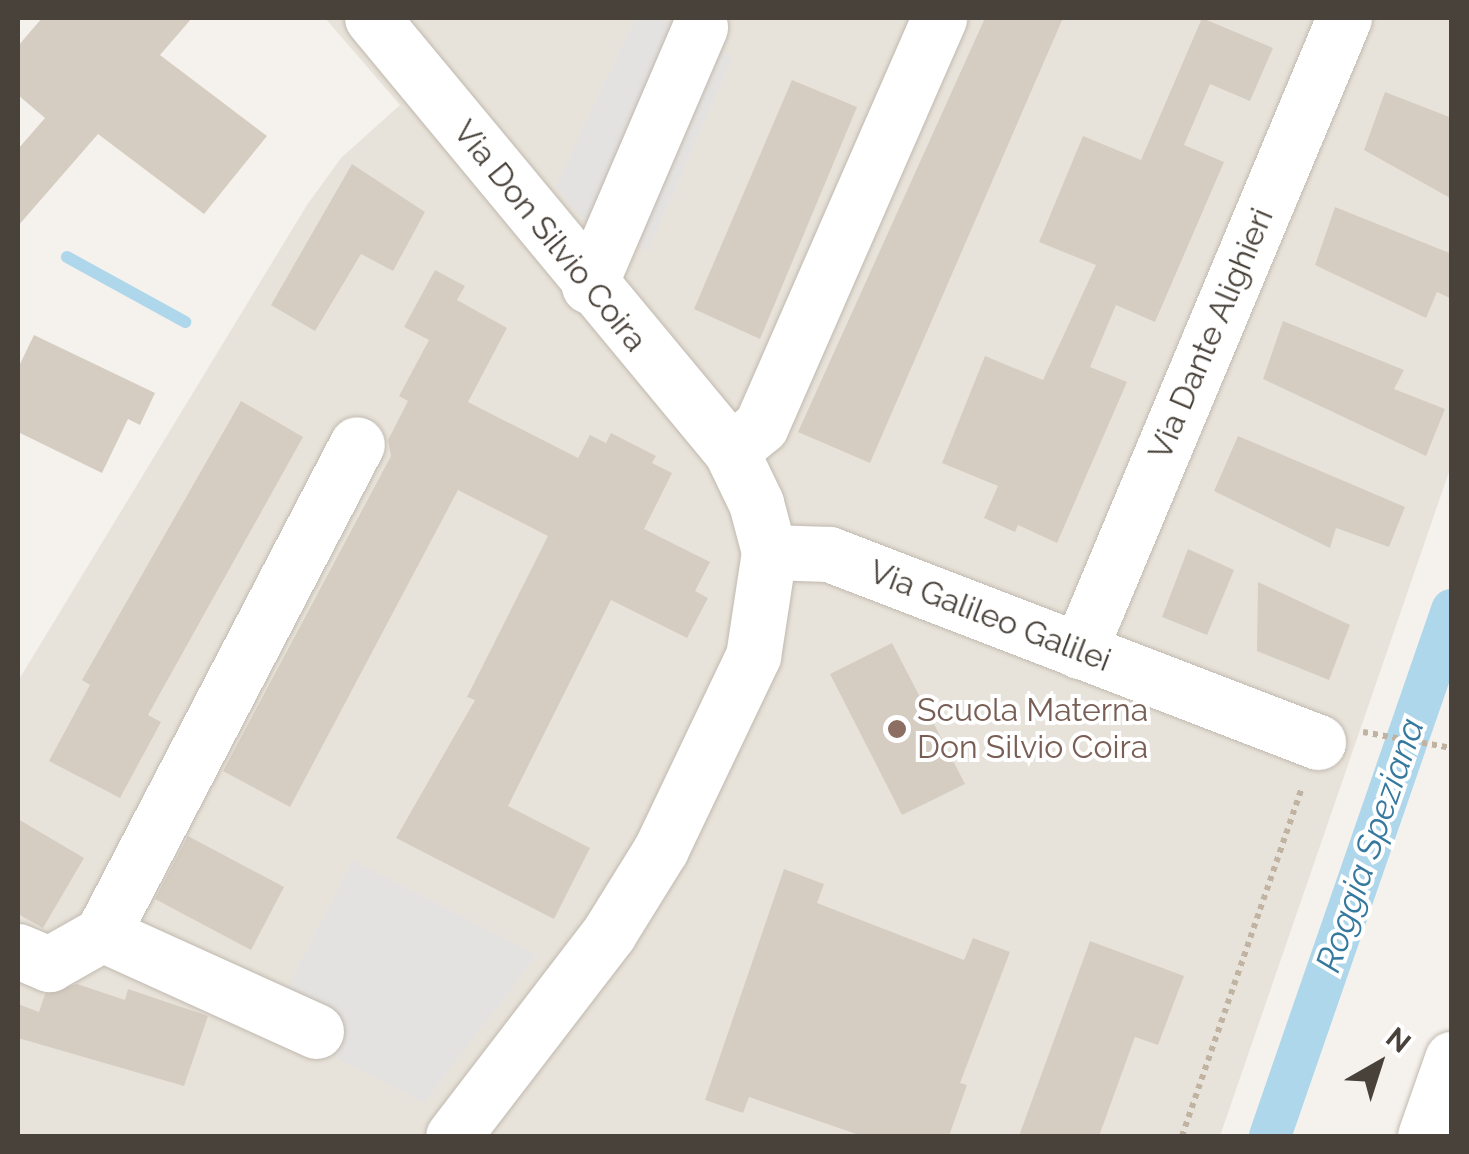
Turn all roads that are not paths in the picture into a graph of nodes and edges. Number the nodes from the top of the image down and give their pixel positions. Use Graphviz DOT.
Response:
graph roads {
  1 [pos="372,18"];
  2 [pos="939,18"];
  3 [pos="1344,18"];
  4 [pos="700,27"];
  5 [pos="589,286"];
  6 [pos="357,444"];
  7 [pos="730,451"];
  8 [pos="769,552"];
  9 [pos="1079,651"];
  10 [pos="1318,742"];
  11 [pos="102,934"];
  12 [pos="18,951"];
  13 [pos="316,1031"];
  14 [pos="1452,1059"];
  15 [pos="452,1136"];
  16 [pos="1425,1136"];
  1 -- 5 [label="street, Via Don Silvio Coira"];
  2 -- 7 [label="street"];
  3 -- 9 [label="street, Via Dante Alighieri"];
  4 -- 5 [label="street"];
  5 -- 7 [label="street, Via Don Silvio Coira"];
  6 -- 11 [label="street"];
  7 -- 8 [label="street, Via Don Silvio Coira"];
  8 -- 9 [label="street, Via Galileo Galilei"];
  8 -- 15 [label="street, Via Don Silvio Coira"];
  9 -- 10 [label="street, Via Galileo Galilei"];
  11 -- 12 [label="street"];
  11 -- 13 [label="street"];
  14 -- 16 [label="street"];
}
